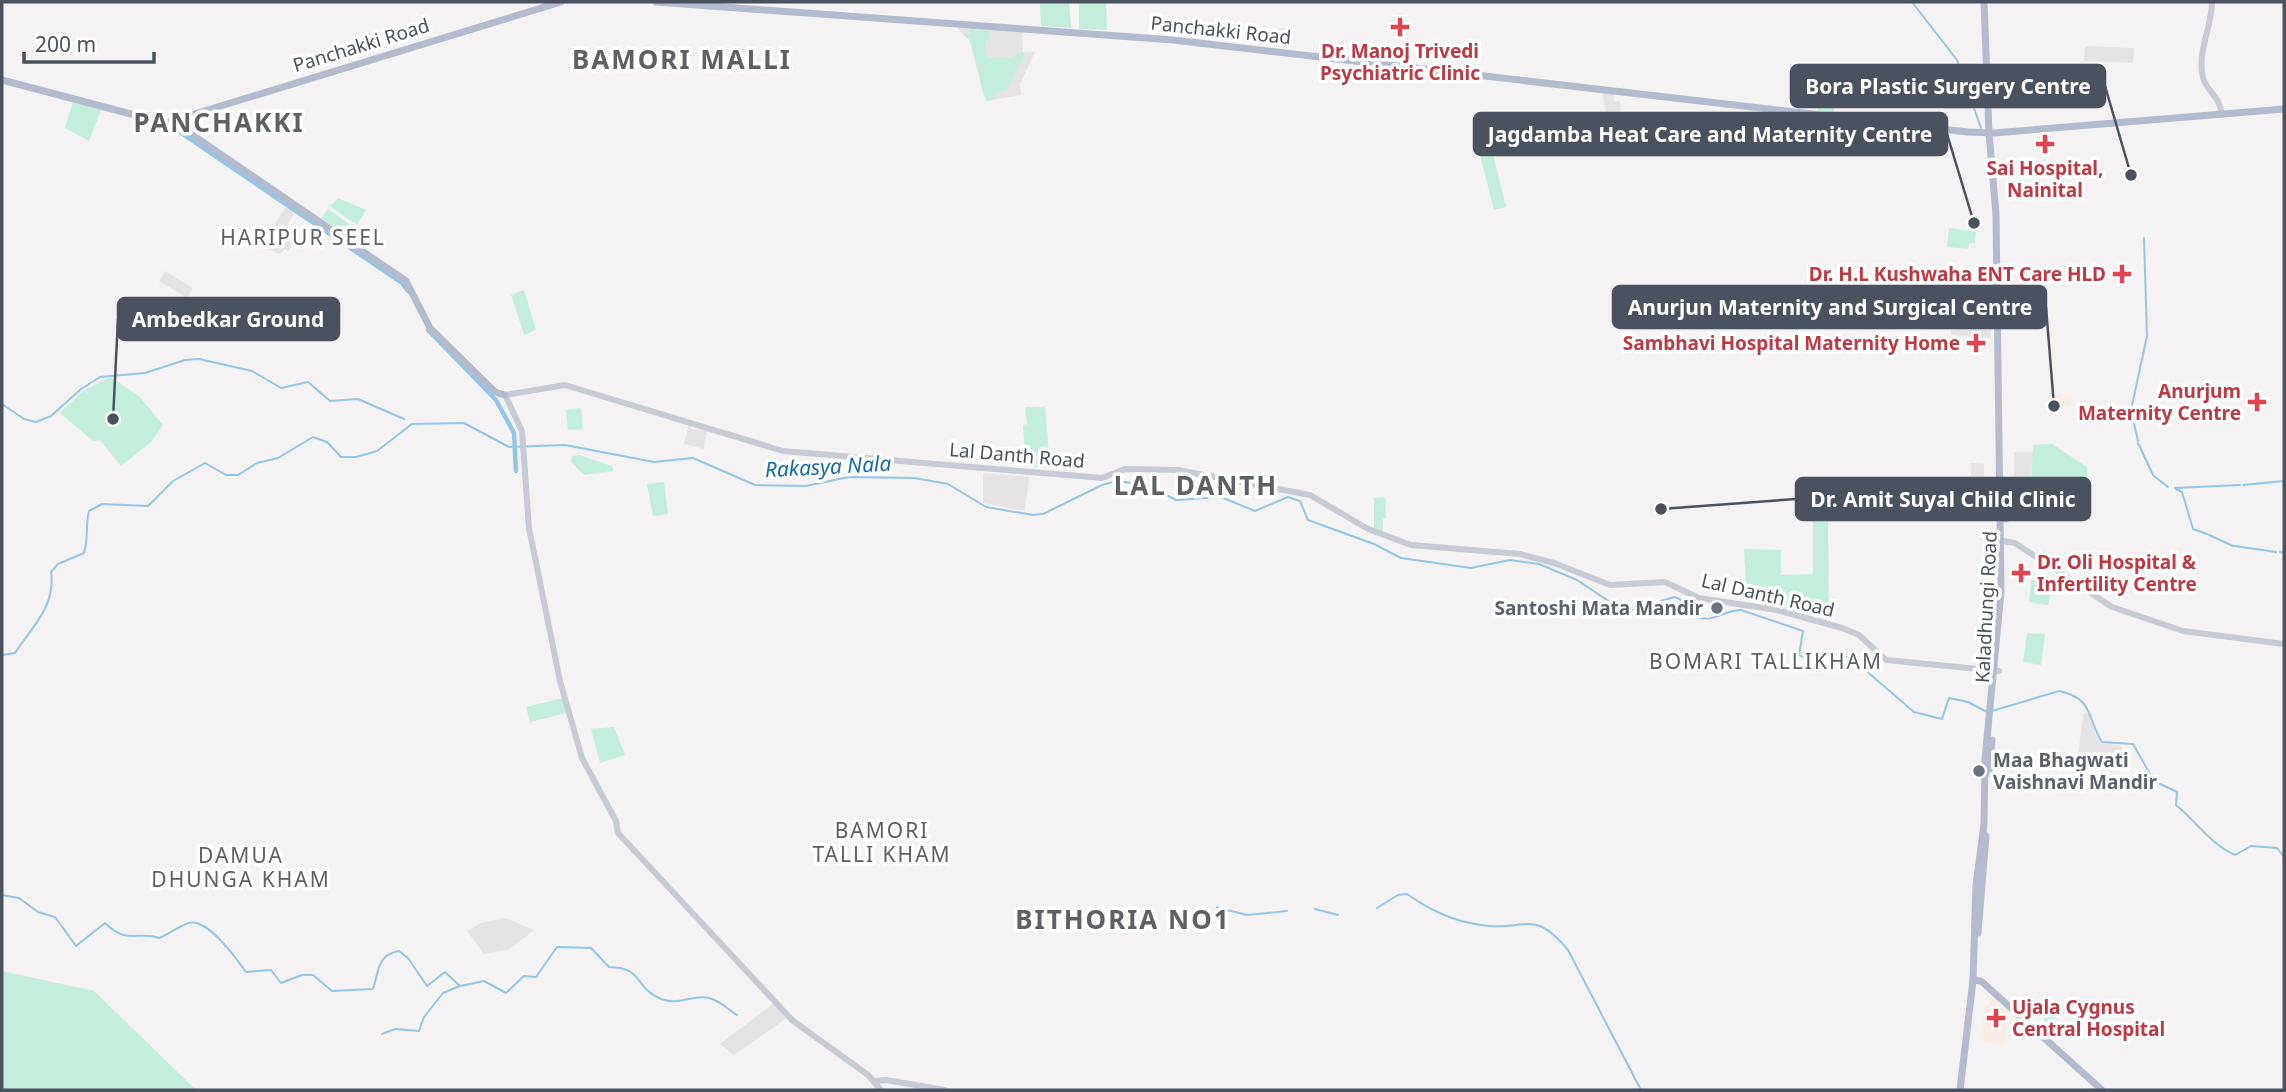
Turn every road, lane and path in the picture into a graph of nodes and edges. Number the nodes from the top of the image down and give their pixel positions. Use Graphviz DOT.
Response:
graph roads {
  1 [pos="561,2"];
  2 [pos="656,2"];
  3 [pos="1986,2"];
  4 [pos="2212,2"];
  5 [pos="2,80"];
  6 [pos="2284,109"];
  7 [pos="190,115"];
  8 [pos="2222,116"];
  9 [pos="172,121"];
  10 [pos="1992,133"];
  11 [pos="190,135"];
  12 [pos="505,395"];
  13 [pos="2005,541"];
  14 [pos="2284,644"];
  15 [pos="1997,671"];
  16 [pos="1974,980"];
  17 [pos="874,1081"];
  18 [pos="881,1090"];
  19 [pos="945,1090"];
  20 [pos="1962,1090"];
  21 [pos="2102,1090"];
  1 -- 7 [label="main road, Panchakki Road"];
  2 -- 10 [label="main road, Panchakki Road"];
  3 -- 10 [label="main road, Kaladhungi Road"];
  4 -- 8 [label="street"];
  5 -- 9 [label="main road"];
  6 -- 8 [label="main road, Panchakki Road"];
  7 -- 9 [label="main road, Panchakki Road"];
  7 -- 11 [label="main road"];
  8 -- 10 [label="main road, Panchakki Road"];
  9 -- 11 [label="main road"];
  10 -- 13 [label="main road, Kaladhungi Road"];
  11 -- 12 [label="main road"];
  12 -- 15 [label="street, Lal Danth Road"];
  12 -- 17 [label="street"];
  13 -- 14 [label="street"];
  13 -- 15 [label="main road, Kaladhungi Road"];
  15 -- 16 [label="main road, Kaladhungi Road"];
  16 -- 20 [label="main road, Kaladhungi Road"];
  16 -- 21 [label="main road"];
  17 -- 18 [label="street"];
  17 -- 19 [label="street"];
}
